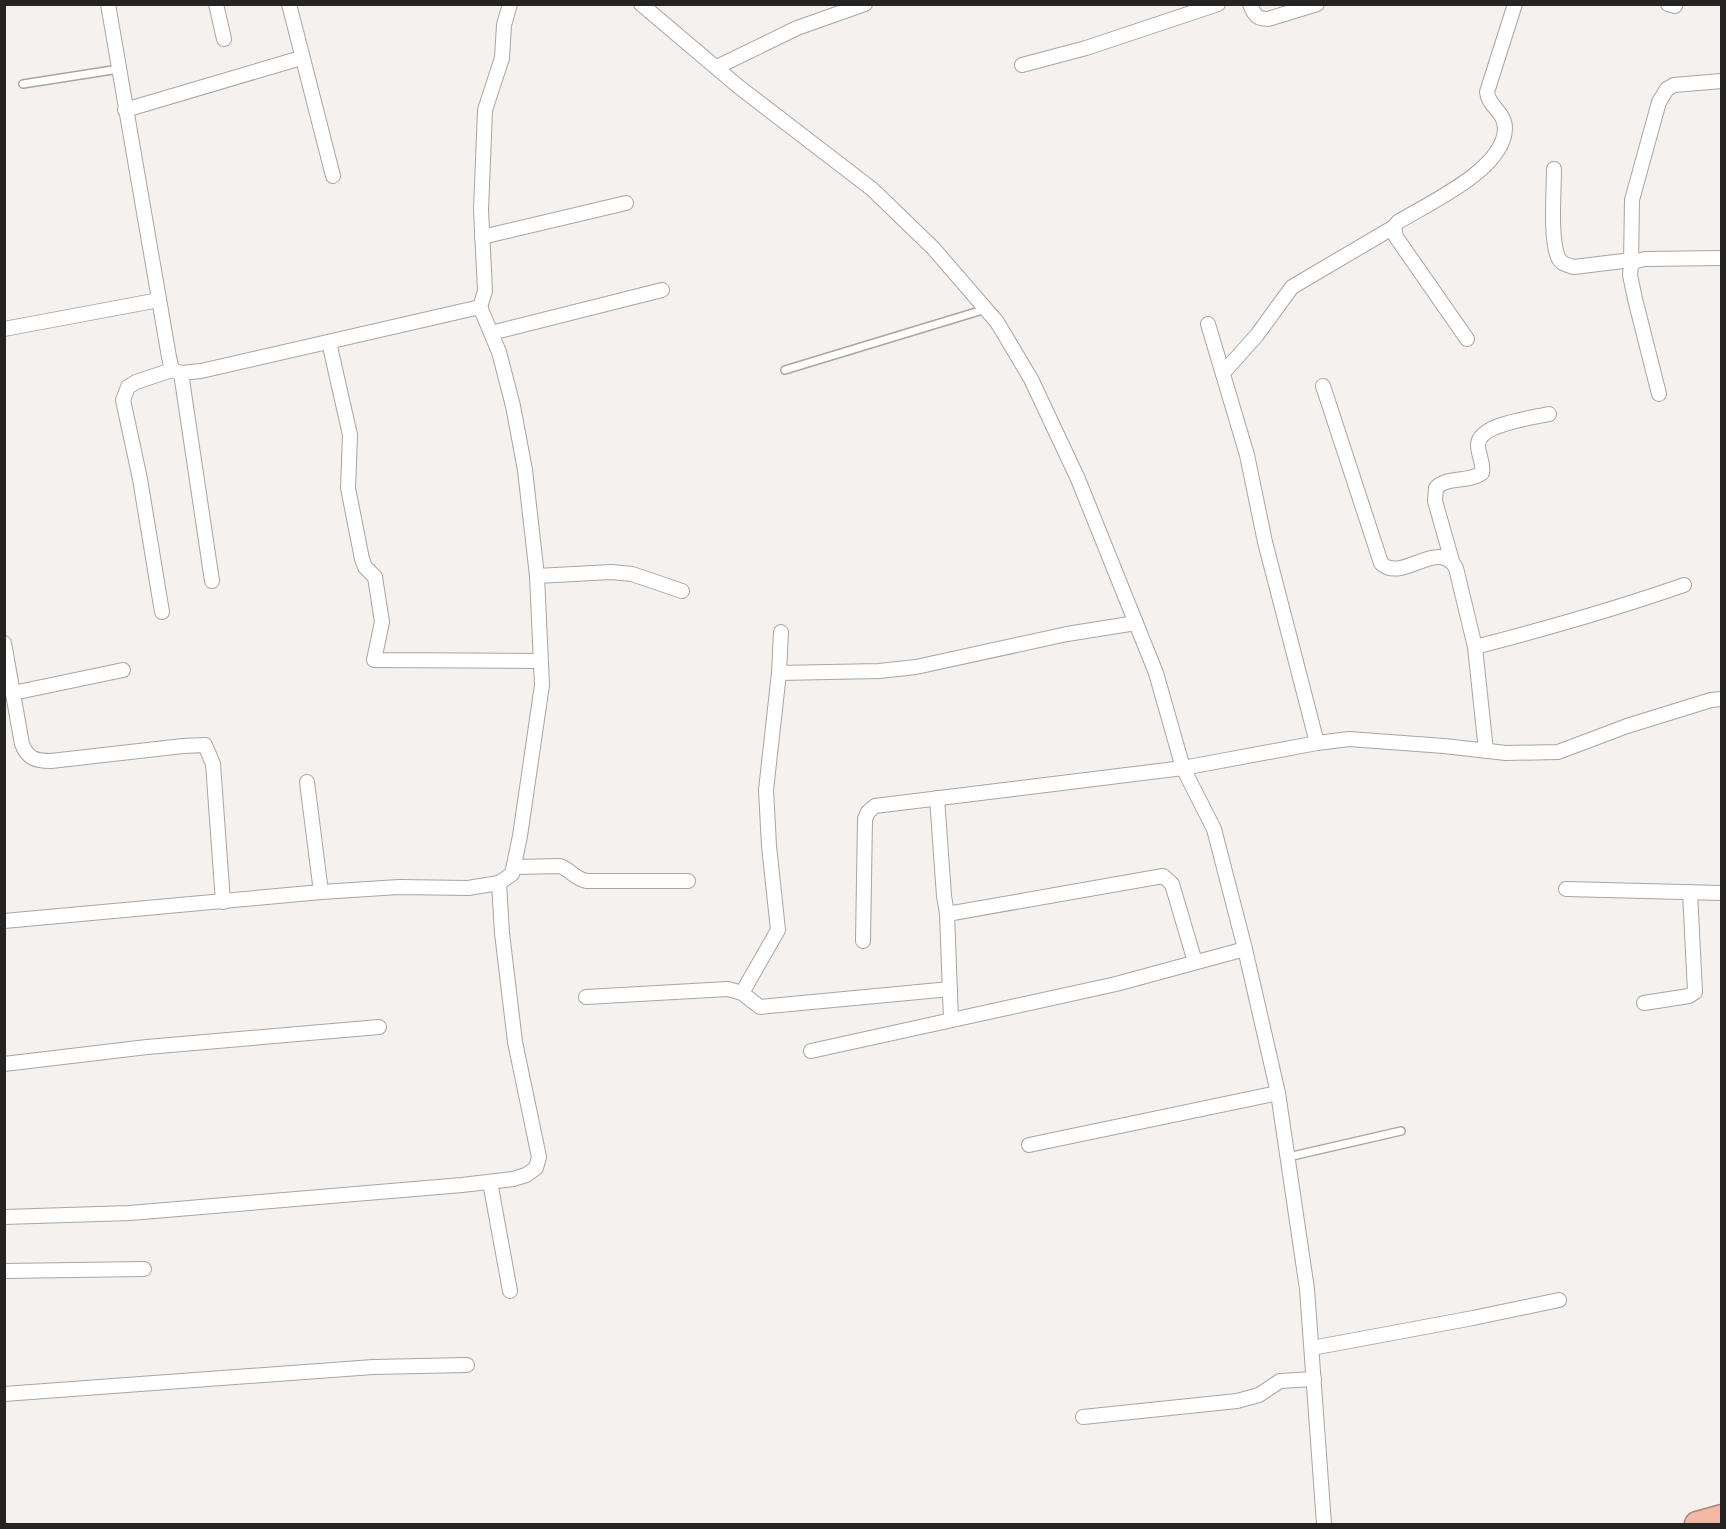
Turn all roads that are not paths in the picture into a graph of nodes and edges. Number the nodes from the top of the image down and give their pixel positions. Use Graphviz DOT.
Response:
graph roads {
  1 [pos="108,4"];
  2 [pos="216,4"];
  3 [pos="289,4"];
  4 [pos="510,4"];
  5 [pos="641,4"];
  6 [pos="865,4"];
  7 [pos="1218,4"];
  8 [pos="1250,4"];
  9 [pos="1317,4"];
  10 [pos="1515,4"];
  11 [pos="224,39"];
  12 [pos="301,58"];
  13 [pos="1022,65"];
  14 [pos="717,67"];
  15 [pos="118,69"];
  16 [pos="1722,81"];
  17 [pos="23,84"];
  18 [pos="125,110"];
  19 [pos="1554,169"];
  20 [pos="333,176"];
  21 [pos="626,203"];
  22 [pos="1394,227"];
  23 [pos="482,237"];
  24 [pos="1722,258"];
  25 [pos="1631,262"];
  26 [pos="662,290"];
  27 [pos="159,300"];
  28 [pos="480,307"];
  29 [pos="986,309"];
  30 [pos="1208,324"];
  31 [pos="4,329"];
  32 [pos="491,333"];
  33 [pos="1467,339"];
  34 [pos="329,342"];
  35 [pos="785,370"];
  36 [pos="177,371"];
  37 [pos="1223,373"];
  38 [pos="1323,386"];
  39 [pos="1659,394"];
  40 [pos="1549,414"];
  41 [pos="1452,561"];
  42 [pos="537,576"];
  43 [pos="212,581"];
  44 [pos="1683,585"];
  45 [pos="682,591"];
  46 [pos="162,612"];
  47 [pos="1136,623"];
  48 [pos="781,632"];
  49 [pos="4,644"];
  50 [pos="1475,646"];
  51 [pos="540,661"];
  52 [pos="123,670"];
  53 [pos="779,673"];
  54 [pos="13,693"];
  55 [pos="1722,699"];
  56 [pos="1317,743"];
  57 [pos="1486,751"];
  58 [pos="1183,768"];
  59 [pos="307,782"];
  60 [pos="937,798"];
  61 [pos="515,867"];
  62 [pos="688,881"];
  63 [pos="498,883"];
  64 [pos="1566,889"];
  65 [pos="321,892"];
  66 [pos="1690,892"];
  67 [pos="1722,893"];
  68 [pos="224,902"];
  69 [pos="947,914"];
  70 [pos="4,921"];
  71 [pos="863,941"];
  72 [pos="1245,949"];
  73 [pos="1195,962"];
  74 [pos="950,989"];
  75 [pos="742,993"];
  76 [pos="586,997"];
  77 [pos="1644,1004"];
  78 [pos="951,1020"];
  79 [pos="380,1027"];
  80 [pos="811,1051"];
  81 [pos="4,1064"];
  82 [pos="1278,1093"];
  83 [pos="1401,1131"];
  84 [pos="1029,1144"];
  85 [pos="1288,1157"];
  86 [pos="490,1182"];
  87 [pos="4,1217"];
  88 [pos="144,1269"];
  89 [pos="4,1272"];
  90 [pos="510,1291"];
  91 [pos="1558,1300"];
  92 [pos="1312,1348"];
  93 [pos="467,1365"];
  94 [pos="1314,1379"];
  95 [pos="4,1394"];
  96 [pos="1083,1417"];
  97 [pos="1722,1517"];
  98 [pos="1324,1524"];
  99 [pos="1697,1524"];
  1 -- 15 [label="street"];
  2 -- 11 [label="street"];
  3 -- 12 [label="street"];
  4 -- 23 [label="street"];
  5 -- 14 [label="street"];
  6 -- 14 [label="street"];
  7 -- 13 [label="street"];
  8 -- 9 [label="street"];
  10 -- 22 [label="street"];
  12 -- 18 [label="street"];
  12 -- 20 [label="street"];
  14 -- 29 [label="street"];
  15 -- 17 [label="lane"];
  15 -- 18 [label="street"];
  16 -- 25 [label="street"];
  18 -- 27 [label="street"];
  19 -- 25 [label="street"];
  21 -- 23 [label="street"];
  22 -- 33 [label="street"];
  22 -- 37 [label="street"];
  23 -- 28 [label="street"];
  24 -- 25 [label="street"];
  25 -- 39 [label="street"];
  26 -- 32 [label="street"];
  27 -- 31 [label="street"];
  27 -- 36 [label="street"];
  28 -- 32 [label="street"];
  28 -- 34 [label="street"];
  29 -- 35 [label="lane"];
  29 -- 47 [label="street"];
  30 -- 37 [label="street"];
  32 -- 42 [label="street"];
  34 -- 36 [label="street"];
  34 -- 51 [label="street"];
  36 -- 43 [label="street"];
  36 -- 46 [label="street"];
  37 -- 56 [label="street"];
  38 -- 41 [label="street"];
  40 -- 41 [label="street"];
  41 -- 50 [label="street"];
  42 -- 45 [label="street"];
  42 -- 51 [label="street"];
  44 -- 50 [label="street"];
  47 -- 53 [label="street"];
  47 -- 58 [label="street"];
  48 -- 53 [label="street"];
  49 -- 54 [label="street"];
  50 -- 57 [label="street"];
  51 -- 61 [label="street"];
  52 -- 54 [label="street"];
  53 -- 75 [label="street"];
  54 -- 68 [label="street"];
  55 -- 57 [label="street"];
  56 -- 57 [label="street"];
  56 -- 58 [label="street"];
  58 -- 60 [label="street"];
  58 -- 72 [label="street"];
  59 -- 65 [label="street"];
  60 -- 69 [label="street"];
  60 -- 71 [label="street"];
  61 -- 62 [label="street"];
  61 -- 63 [label="street"];
  63 -- 65 [label="street"];
  63 -- 86 [label="street"];
  64 -- 66 [label="street"];
  65 -- 68 [label="street"];
  66 -- 67 [label="street"];
  66 -- 77 [label="street"];
  68 -- 70 [label="street"];
  69 -- 73 [label="street"];
  69 -- 74 [label="street"];
  72 -- 73 [label="street"];
  72 -- 82 [label="street"];
  73 -- 78 [label="street"];
  74 -- 75 [label="street"];
  74 -- 78 [label="street"];
  75 -- 76 [label="street"];
  78 -- 80 [label="street"];
  79 -- 81 [label="street"];
  82 -- 84 [label="street"];
  82 -- 85 [label="street"];
  83 -- 85 [label="lane"];
  85 -- 92 [label="street"];
  86 -- 87 [label="street"];
  86 -- 90 [label="street"];
  88 -- 89 [label="street"];
  91 -- 92 [label="street"];
  92 -- 94 [label="street"];
  93 -- 95 [label="street"];
  94 -- 96 [label="street"];
  94 -- 98 [label="street"];
  97 -- 99 [label="highway"];
}
